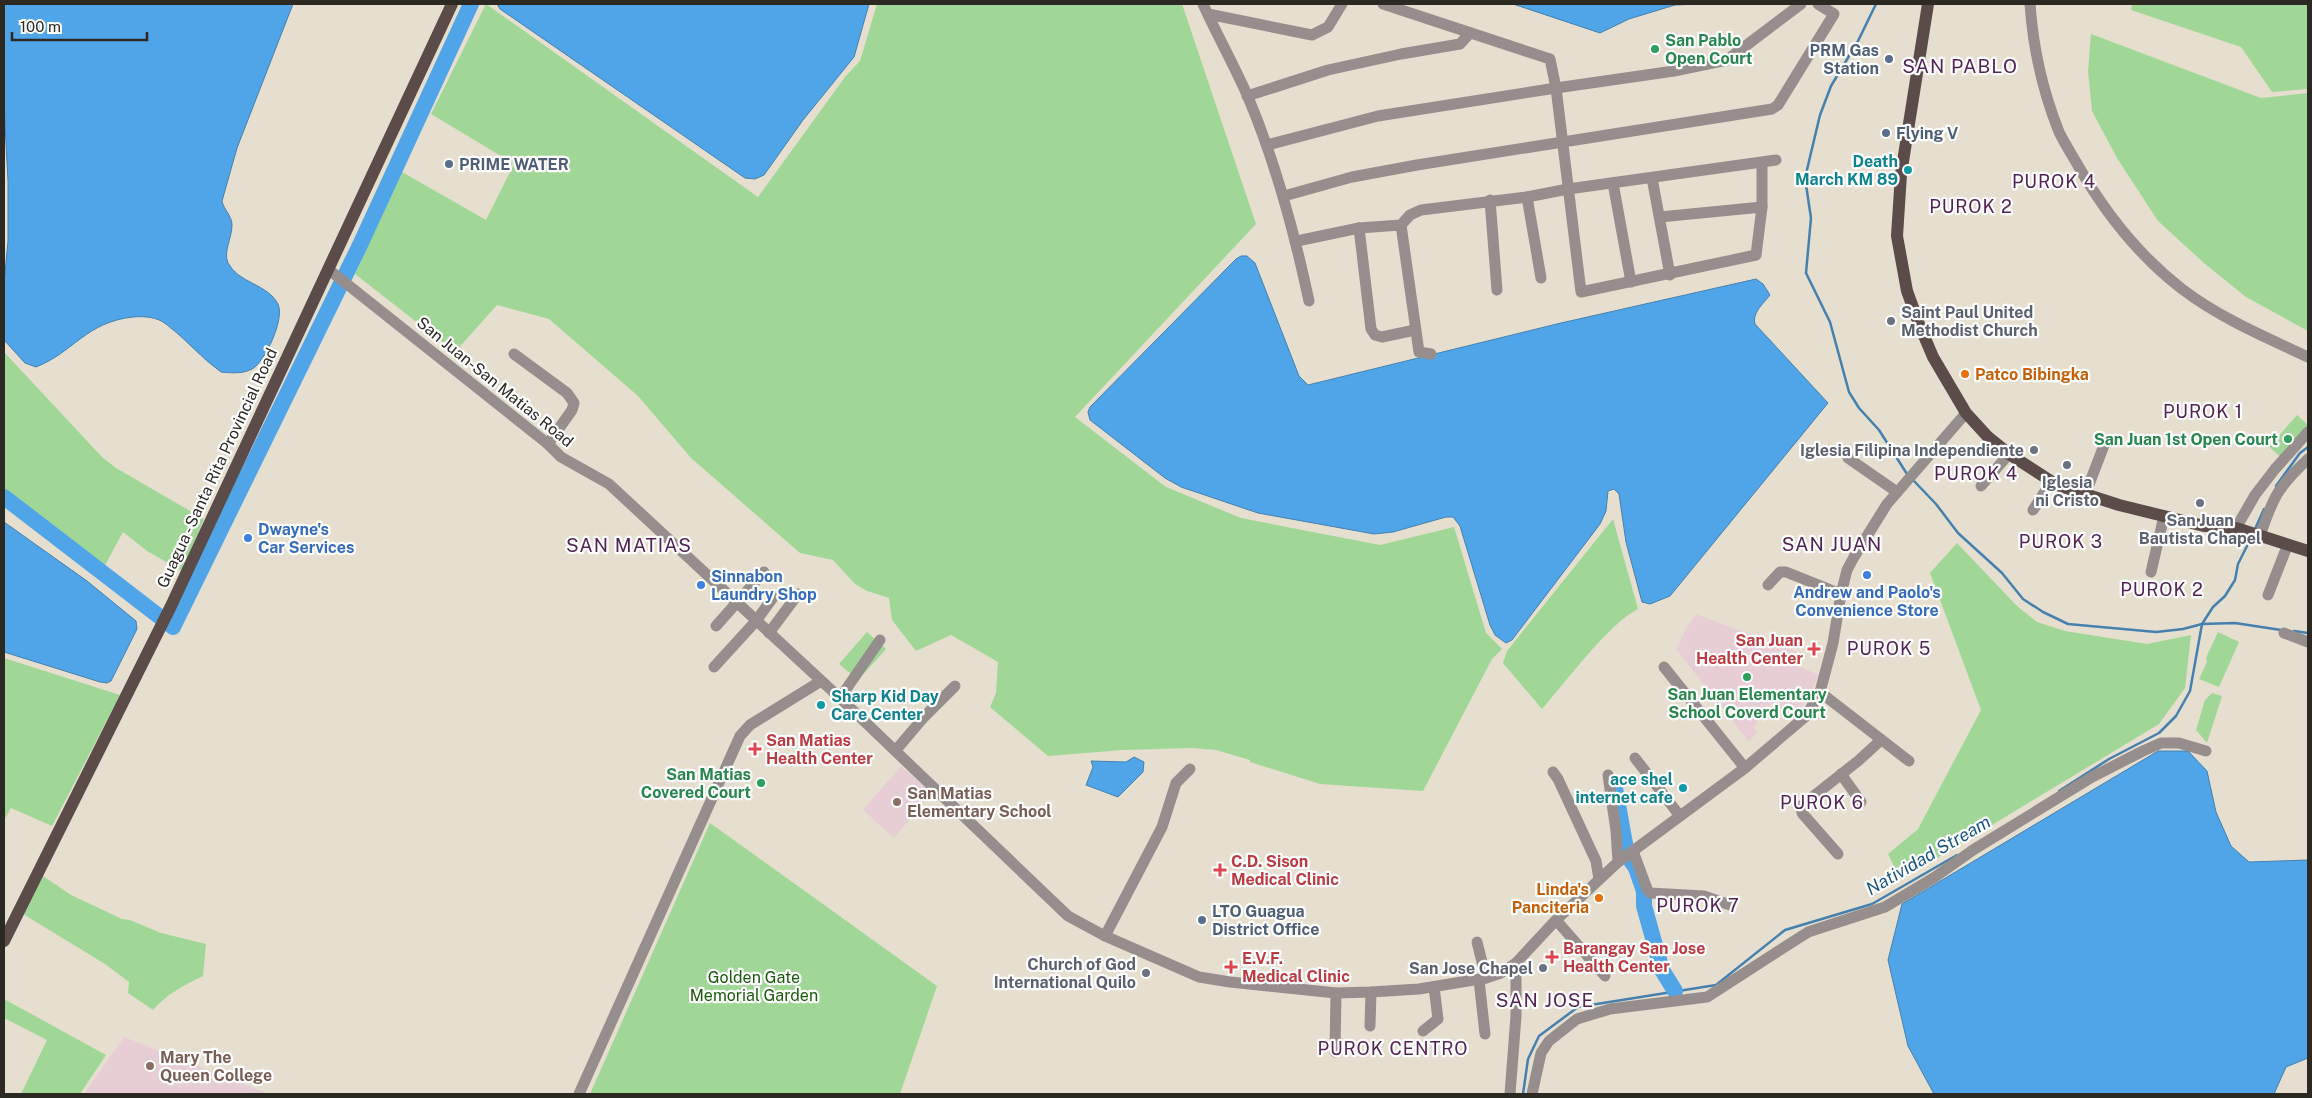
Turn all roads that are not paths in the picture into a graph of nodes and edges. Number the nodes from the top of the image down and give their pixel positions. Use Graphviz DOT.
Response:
graph roads {
  1 [pos="452,4"];
  2 [pos="1342,4"];
  3 [pos="1383,4"];
  4 [pos="1801,4"];
  5 [pos="1818,4"];
  6 [pos="1928,4"];
  7 [pos="2030,4"];
  8 [pos="1206,9"];
  9 [pos="1470,33"];
  10 [pos="1556,88"];
  11 [pos="1248,96"];
  12 [pos="1564,142"];
  13 [pos="1267,145"];
  14 [pos="1776,160"];
  15 [pos="1762,162"];
  16 [pos="1652,178"];
  17 [pos="1613,183"];
  18 [pos="1568,189"];
  19 [pos="1284,196"];
  20 [pos="1527,198"];
  21 [pos="1490,200"];
  22 [pos="1762,207"];
  23 [pos="1660,217"];
  24 [pos="1401,225"];
  25 [pos="1359,228"];
  26 [pos="1297,241"];
  27 [pos="332,272"];
  28 [pos="1670,275"];
  29 [pos="1541,278"];
  30 [pos="1631,282"];
  31 [pos="1497,290"];
  32 [pos="1309,301"];
  33 [pos="1415,330"];
  34 [pos="514,354"];
  35 [pos="1431,354"];
  36 [pos="2308,356"];
  37 [pos="1966,413"];
  38 [pos="2308,432"];
  39 [pos="2106,440"];
  40 [pos="548,444"];
  41 [pos="2009,454"];
  42 [pos="1848,458"];
  43 [pos="2308,459"];
  44 [pos="2051,482"];
  45 [pos="1981,486"];
  46 [pos="1900,487"];
  47 [pos="2085,494"];
  48 [pos="2033,510"];
  49 [pos="2164,516"];
  50 [pos="2236,528"];
  51 [pos="2256,535"];
  52 [pos="2288,544"];
  53 [pos="2308,551"];
  54 [pos="764,572"];
  55 [pos="2151,572"];
  56 [pos="1768,585"];
  57 [pos="798,594"];
  58 [pos="1841,594"];
  59 [pos="2268,595"];
  60 [pos="774,596"];
  61 [pos="736,602"];
  62 [pos="756,621"];
  63 [pos="716,626"];
  64 [pos="768,633"];
  65 [pos="2284,634"];
  66 [pos="880,640"];
  67 [pos="2308,642"];
  68 [pos="714,666"];
  69 [pos="1664,667"];
  70 [pos="821,681"];
  71 [pos="955,686"];
  72 [pos="1820,692"];
  73 [pos="840,698"];
  74 [pos="1881,740"];
  75 [pos="896,750"];
  76 [pos="2206,751"];
  77 [pos="1635,758"];
  78 [pos="1909,761"];
  79 [pos="1746,768"];
  80 [pos="1190,769"];
  81 [pos="1553,772"];
  82 [pos="1608,774"];
  83 [pos="1841,774"];
  84 [pos="1861,802"];
  85 [pos="1680,816"];
  86 [pos="1838,854"];
  87 [pos="1625,857"];
  88 [pos="1599,879"];
  89 [pos="1730,905"];
  90 [pos="1556,920"];
  91 [pos="1105,936"];
  92 [pos="4,941"];
  93 [pos="1477,942"];
  94 [pos="1516,964"];
  95 [pos="1605,976"];
  96 [pos="1482,979"];
  97 [pos="1434,987"];
  98 [pos="1371,992"];
  99 [pos="1336,993"];
  100 [pos="1370,1026"];
  101 [pos="1422,1031"];
  102 [pos="1485,1034"];
  103 [pos="1335,1052"];
  104 [pos="579,1094"];
  105 [pos="1510,1094"];
  106 [pos="1532,1094"];
  1 -- 27 [label="main road, Guagua - Santa Rita Provincial Road"];
  2 -- 8 [label="street"];
  3 -- 9 [label="street"];
  4 -- 10 [label="street"];
  5 -- 12 [label="street"];
  6 -- 37 [label="main road"];
  7 -- 36 [label="street"];
  8 -- 11 [label="street"];
  9 -- 10 [label="street"];
  9 -- 11 [label="street"];
  10 -- 12 [label="street"];
  10 -- 13 [label="street"];
  11 -- 13 [label="street"];
  12 -- 18 [label="street"];
  12 -- 19 [label="street"];
  13 -- 19 [label="street"];
  14 -- 15 [label="street"];
  15 -- 16 [label="street"];
  15 -- 22 [label="street"];
  16 -- 17 [label="street"];
  16 -- 23 [label="street"];
  17 -- 18 [label="street"];
  17 -- 30 [label="street"];
  18 -- 20 [label="street"];
  18 -- 30 [label="street"];
  19 -- 26 [label="street"];
  20 -- 21 [label="street"];
  20 -- 29 [label="street"];
  21 -- 24 [label="street"];
  21 -- 31 [label="street"];
  22 -- 23 [label="street"];
  22 -- 28 [label="street"];
  23 -- 28 [label="street"];
  24 -- 25 [label="street"];
  24 -- 33 [label="street"];
  25 -- 26 [label="street"];
  25 -- 33 [label="street"];
  26 -- 32 [label="street"];
  27 -- 40 [label="street, San Juan-San Matias Road"];
  27 -- 92 [label="main road, Guagua - Santa Rita Provincial Road"];
  28 -- 30 [label="street"];
  33 -- 35 [label="street"];
  34 -- 40 [label="street"];
  37 -- 41 [label="main road"];
  37 -- 46 [label="street"];
  38 -- 50 [label="street"];
  39 -- 47 [label="street"];
  40 -- 61 [label="street, San Juan-San Matias Road"];
  41 -- 44 [label="main road"];
  41 -- 45 [label="street"];
  42 -- 46 [label="street"];
  43 -- 51 [label="street"];
  44 -- 47 [label="main road"];
  44 -- 48 [label="street"];
  46 -- 58 [label="street"];
  47 -- 49 [label="main road"];
  49 -- 50 [label="main road"];
  49 -- 55 [label="street"];
  50 -- 51 [label="main road"];
  51 -- 52 [label="main road"];
  52 -- 53 [label="main road"];
  52 -- 59 [label="street"];
  54 -- 61 [label="street"];
  56 -- 58 [label="street"];
  57 -- 64 [label="street"];
  58 -- 72 [label="street"];
  60 -- 62 [label="street"];
  61 -- 62 [label="street, San Juan-San Matias Road"];
  61 -- 63 [label="street"];
  62 -- 64 [label="street, San Juan-San Matias Road"];
  62 -- 68 [label="street"];
  64 -- 70 [label="street, San Juan-San Matias Road"];
  65 -- 67 [label="street"];
  66 -- 73 [label="street"];
  69 -- 79 [label="street"];
  70 -- 73 [label="street, San Juan-San Matias Road"];
  70 -- 104 [label="street"];
  71 -- 75 [label="street"];
  72 -- 74 [label="street"];
  72 -- 79 [label="street"];
  73 -- 75 [label="street, San Juan-San Matias Road"];
  74 -- 78 [label="street"];
  74 -- 83 [label="street"];
  75 -- 91 [label="street, San Juan-San Matias Road"];
  76 -- 106 [label="street"];
  77 -- 85 [label="street"];
  79 -- 85 [label="street"];
  80 -- 91 [label="street"];
  81 -- 88 [label="street"];
  82 -- 87 [label="street"];
  83 -- 84 [label="street"];
  83 -- 86 [label="street"];
  85 -- 87 [label="street"];
  87 -- 88 [label="street"];
  87 -- 89 [label="street"];
  88 -- 90 [label="street"];
  90 -- 94 [label="street"];
  90 -- 95 [label="street"];
  91 -- 99 [label="street, San Juan-San Matias Road"];
  93 -- 96 [label="street"];
  94 -- 96 [label="street, San Juan-San Matias Road"];
  94 -- 105 [label="street"];
  96 -- 97 [label="street, San Juan-San Matias Road"];
  96 -- 102 [label="street"];
  97 -- 98 [label="street, San Juan-San Matias Road"];
  97 -- 101 [label="street"];
  98 -- 99 [label="street, San Juan-San Matias Road"];
  98 -- 100 [label="street"];
  99 -- 103 [label="street"];
}
